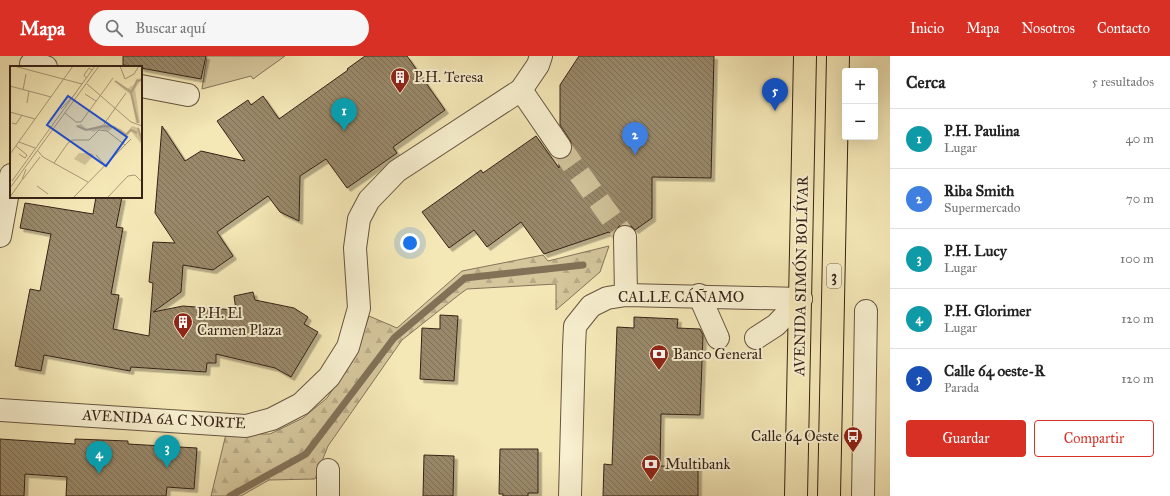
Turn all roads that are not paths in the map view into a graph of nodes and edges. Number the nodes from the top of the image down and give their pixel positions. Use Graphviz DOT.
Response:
graph roads {
  1 [pos="541,56"];
  2 [pos="805,56"];
  3 [pos="838,56"];
  4 [pos="142,86"];
  5 [pos="521,90"];
  6 [pos="188,95"];
  7 [pos="560,147"];
  8 [pos="10,181"];
  9 [pos="0,236"];
  10 [pos="625,237"];
  11 [pos="626,295"];
  12 [pos="699,295"];
  13 [pos="801,299"];
  14 [pos="866,311"];
  15 [pos="718,338"];
  16 [pos="756,338"];
  17 [pos="0,410"];
  18 [pos="328,470"];
  19 [pos="328,496"];
  20 [pos="570,496"];
  21 [pos="796,496"];
  22 [pos="829,496"];
  23 [pos="863,496"];
  1 -- 5 [label="street, AVENIDA 6A C NORTE"];
  2 -- 13 [label="main road, AVENIDA SIMÓN BOLÍVAR"];
  3 -- 22 [label="main road, 3"];
  4 -- 6 [label="street"];
  5 -- 7 [label="street"];
  5 -- 17 [label="street, AVENIDA 6A C NORTE"];
  8 -- 9 [label="street"];
  10 -- 11 [label="street"];
  11 -- 12 [label="street, CALLE CÁÑAMO"];
  11 -- 20 [label="street, CALLE CÁÑAMO"];
  12 -- 13 [label="street, CALLE CÁÑAMO"];
  12 -- 15 [label="street"];
  13 -- 16 [label="street"];
  13 -- 21 [label="main road, AVENIDA SIMÓN BOLÍVAR"];
  14 -- 23 [label="street"];
  18 -- 19 [label="street"];
}
